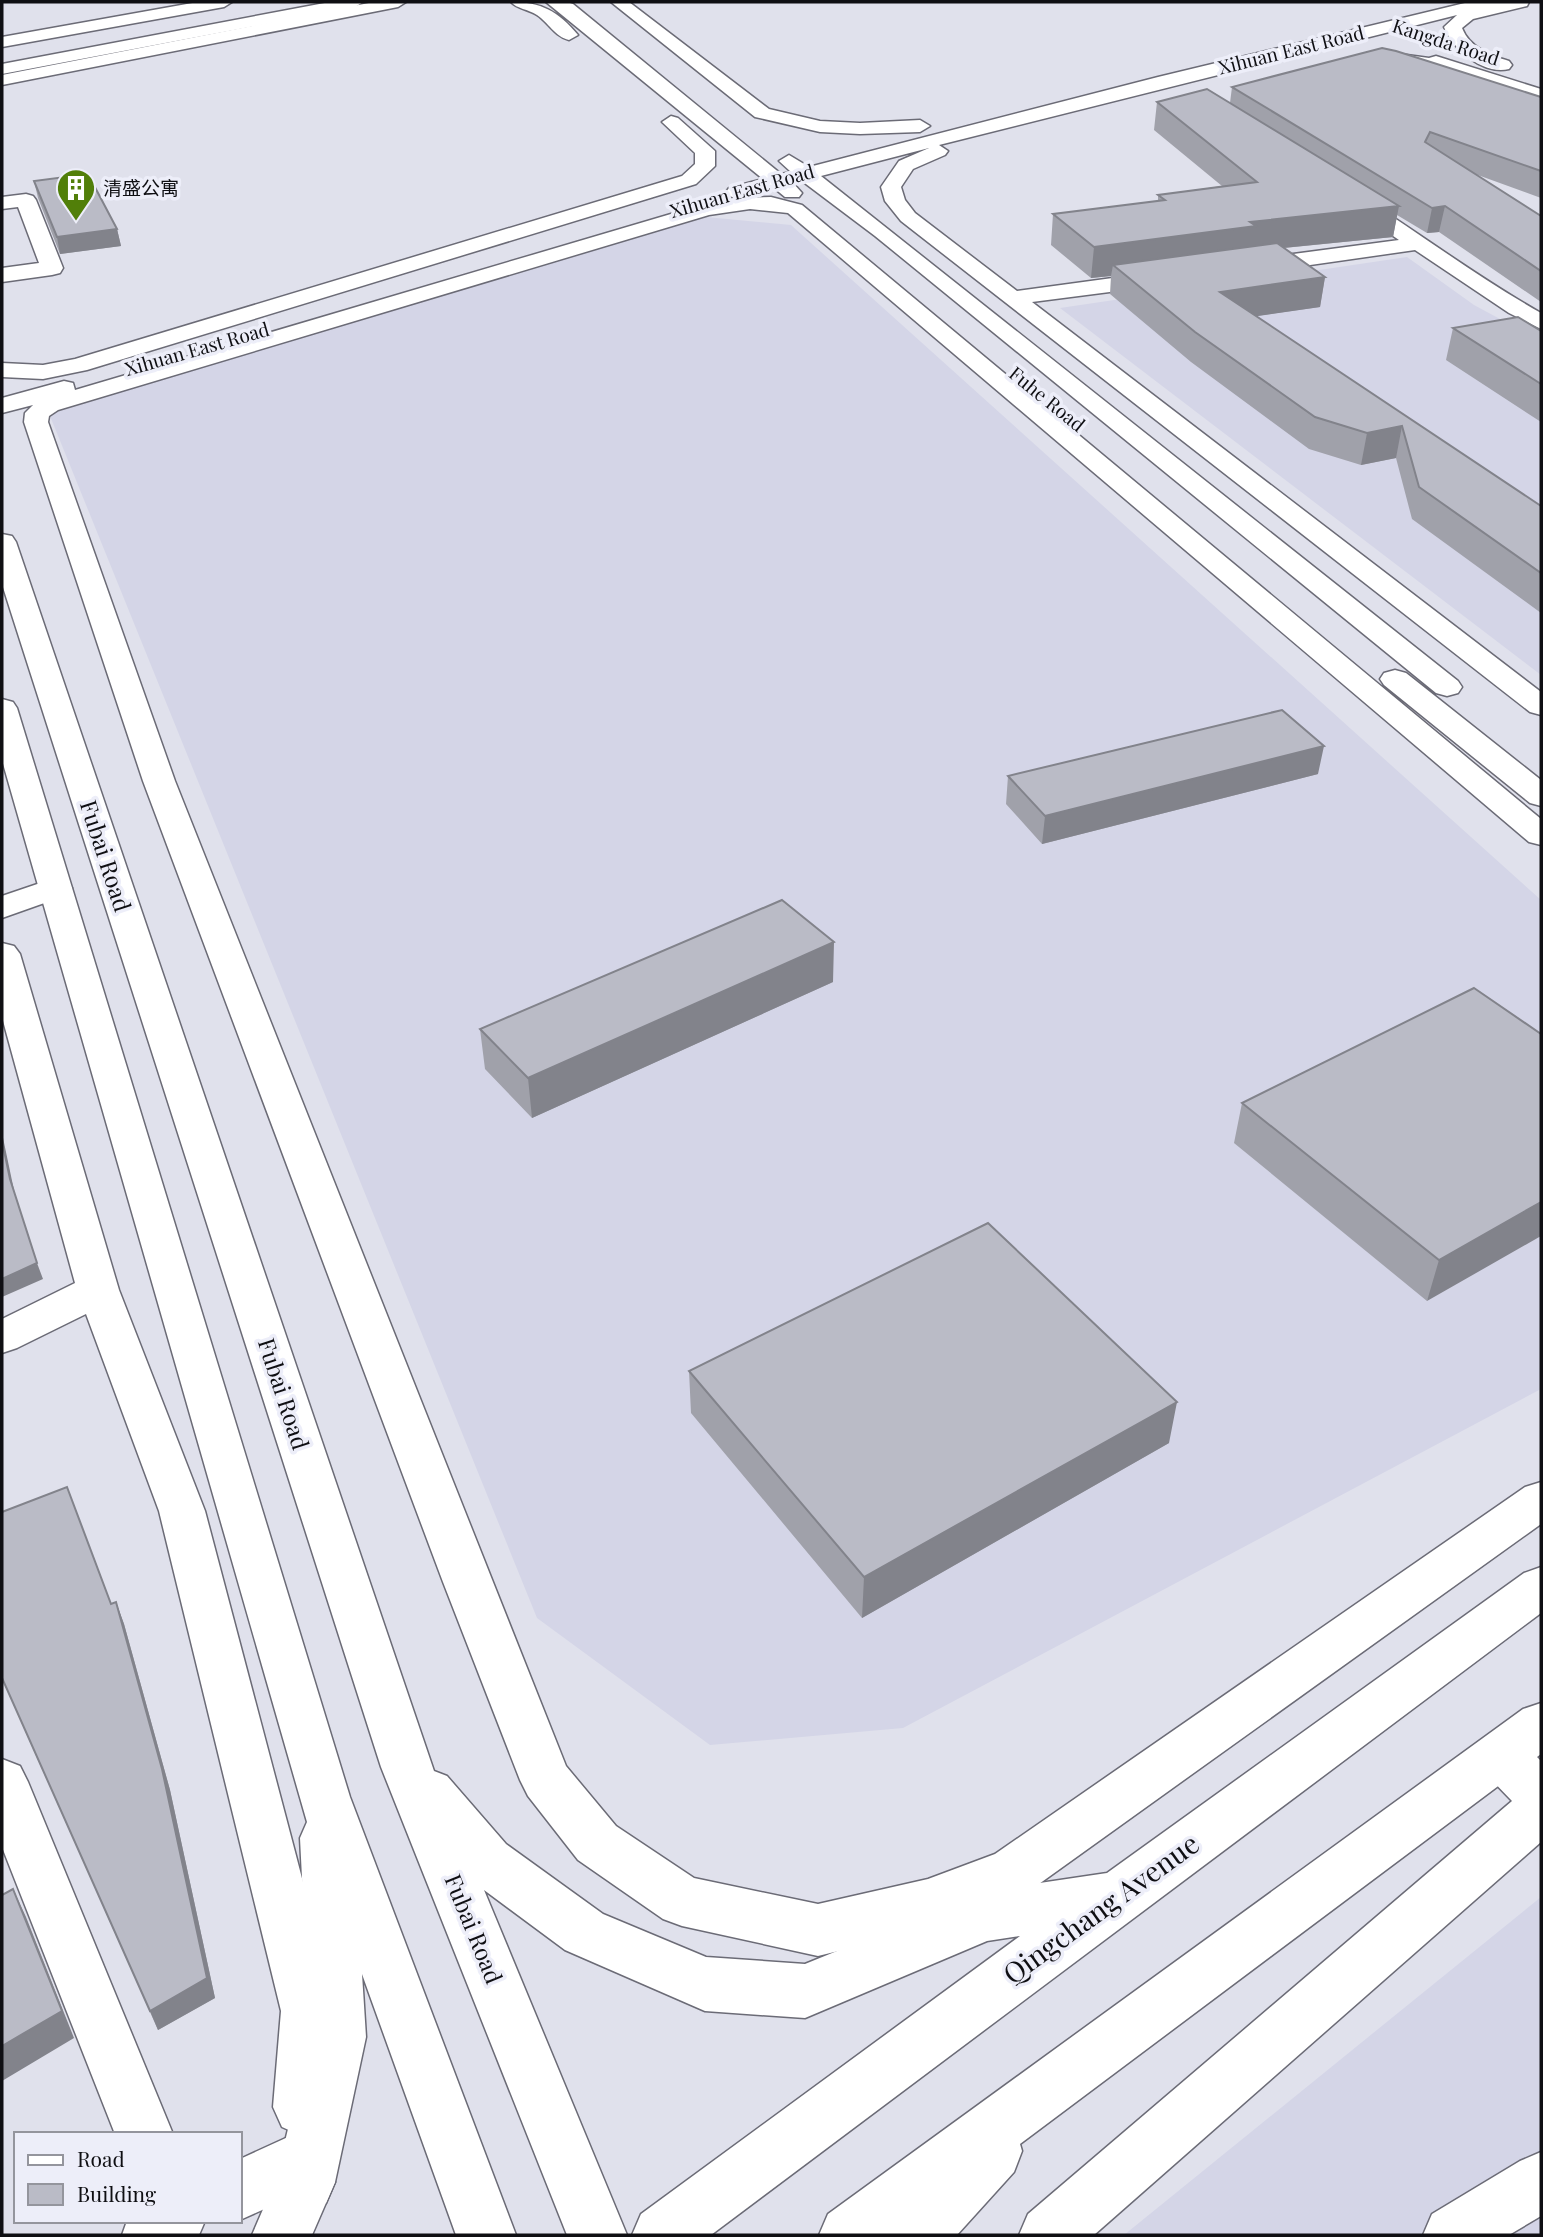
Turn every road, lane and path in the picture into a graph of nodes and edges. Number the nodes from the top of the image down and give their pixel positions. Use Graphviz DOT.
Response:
graph roads {
  1 [pos="224,2"];
  2 [pos="282,2"];
  3 [pos="355,2"];
  4 [pos="398,2"];
  5 [pos="519,2"];
  6 [pos="554,2"];
  7 [pos="594,2"];
  8 [pos="619,2"];
  9 [pos="1444,2"];
  10 [pos="1489,2"];
  11 [pos="1521,2"];
  12 [pos="1466,8"];
  13 [pos="1355,30"];
  14 [pos="2,43"];
  15 [pos="1242,43"];
  16 [pos="2,52"];
  17 [pos="1237,64"];
  18 [pos="1464,65"];
  19 [pos="2,71"];
  20 [pos="613,72"];
  21 [pos="1541,78"];
  22 [pos="2,80"];
  23 [pos="1541,85"];
  24 [pos="1179,88"];
  25 [pos="1541,96"];
  26 [pos="1541,103"];
  27 [pos="654,107"];
  28 [pos="742,121"];
  29 [pos="964,122"];
  30 [pos="946,137"];
  31 [pos="784,172"];
  32 [pos="1330,184"];
  33 [pos="2,203"];
  34 [pos="10,226"];
  35 [pos="881,232"];
  36 [pos="1422,243"];
  37 [pos="18,249"];
  38 [pos="1231,269"];
  39 [pos="26,272"];
  40 [pos="1190,274"];
  41 [pos="2,275"];
  42 [pos="1013,298"];
  43 [pos="1541,322"];
  44 [pos="2,370"];
  45 [pos="2,396"];
  46 [pos="2,406"];
  47 [pos="2,542"];
  48 [pos="1293,597"];
  49 [pos="1380,666"];
  50 [pos="1466,702"];
  51 [pos="1541,706"];
  52 [pos="2,708"];
  53 [pos="1541,796"];
  54 [pos="1541,835"];
  55 [pos="55,888"];
  56 [pos="2,908"];
  57 [pos="2,954"];
  58 [pos="98,1290"];
  59 [pos="2,1337"];
  60 [pos="1541,1500"];
  61 [pos="1541,1587"];
  62 [pos="1521,1740"];
  63 [pos="407,1767"];
  64 [pos="2,1782"];
  65 [pos="1541,1796"];
  66 [pos="324,1797"];
  67 [pos="1541,1809"];
  68 [pos="1118,1896"];
  69 [pos="1047,2092"];
  70 [pos="143,2132"];
  71 [pos="278,2180"];
  72 [pos="1541,2182"];
  73 [pos="172,2223"];
  74 [pos="152,2235"];
  75 [pos="263,2235"];
  76 [pos="282,2235"];
  77 [pos="486,2235"];
  78 [pos="597,2235"];
  79 [pos="662,2235"];
  80 [pos="849,2235"];
  81 [pos="917,2235"];
  82 [pos="1049,2235"];
  83 [pos="1452,2235"];
  1 -- 14 [label="street"];
  2 -- 16 [label="street"];
  3 -- 19 [label="street"];
  4 -- 22 [label="street"];
  5 -- 20 [label="street"];
  6 -- 31 [label="street, Fuhe Road"];
  7 -- 28 [label="street, Fuhe Road"];
  8 -- 15 [label="street"];
  9 -- 13 [label="street, Xihuan East Road"];
  10 -- 12 [label="street, Xihuan East Road"];
  11 -- 21 [label="street"];
  12 -- 13 [label="street, Xihuan East Road"];
  12 -- 18 [label="street"];
  13 -- 17 [label="street, Xihuan East Road"];
  13 -- 18 [label="street, Kangda Road"];
  13 -- 29 [label="street, Xihuan East Road"];
  17 -- 24 [label="street, Xihuan East Road"];
  17 -- 24 [label="street"];
  18 -- 23 [label="street, Kangda Road"];
  18 -- 25 [label="street, Kangda Road"];
  18 -- 26 [label="street"];
  24 -- 30 [label="street, Xihuan East Road"];
  24 -- 42 [label="street"];
  27 -- 44 [label="street"];
  28 -- 29 [label="street"];
  28 -- 31 [label="street, Fuhe Road"];
  29 -- 31 [label="street, Xihuan East Road"];
  30 -- 31 [label="street, Xihuan East Road"];
  30 -- 35 [label="street"];
  31 -- 35 [label="street, Fuhe Road"];
  31 -- 45 [label="street, Xihuan East Road"];
  31 -- 46 [label="street, Xihuan East Road"];
  31 -- 48 [label="street, Fuhe Road"];
  32 -- 36 [label="street"];
  33 -- 34 [label="street"];
  33 -- 39 [label="street"];
  35 -- 50 [label="street, Fuhe Road"];
  36 -- 38 [label="street"];
  36 -- 43 [label="street"];
  37 -- 39 [label="street"];
  39 -- 41 [label="street"];
  40 -- 42 [label="street"];
  42 -- 51 [label="street"];
  47 -- 63 [label="street, Fubai Road"];
  49 -- 53 [label="street"];
  52 -- 55 [label="street"];
  54 -- 60 [label="street"];
  55 -- 56 [label="street"];
  55 -- 66 [label="street"];
  57 -- 58 [label="street"];
  58 -- 59 [label="street"];
  58 -- 71 [label="street"];
  61 -- 68 [label="street, Qingchang Avenue"];
  62 -- 65 [label="street"];
  62 -- 69 [label="street"];
  63 -- 68 [label="street"];
  63 -- 78 [label="street, Fubai Road"];
  64 -- 70 [label="street"];
  66 -- 71 [label="street"];
  66 -- 77 [label="street"];
  67 -- 82 [label="street"];
  68 -- 79 [label="street, Qingchang Avenue"];
  69 -- 80 [label="street"];
  69 -- 81 [label="street"];
  71 -- 75 [label="street"];
  71 -- 76 [label="street"];
  72 -- 83 [label="street"];
  73 -- 74 [label="street"];
}
